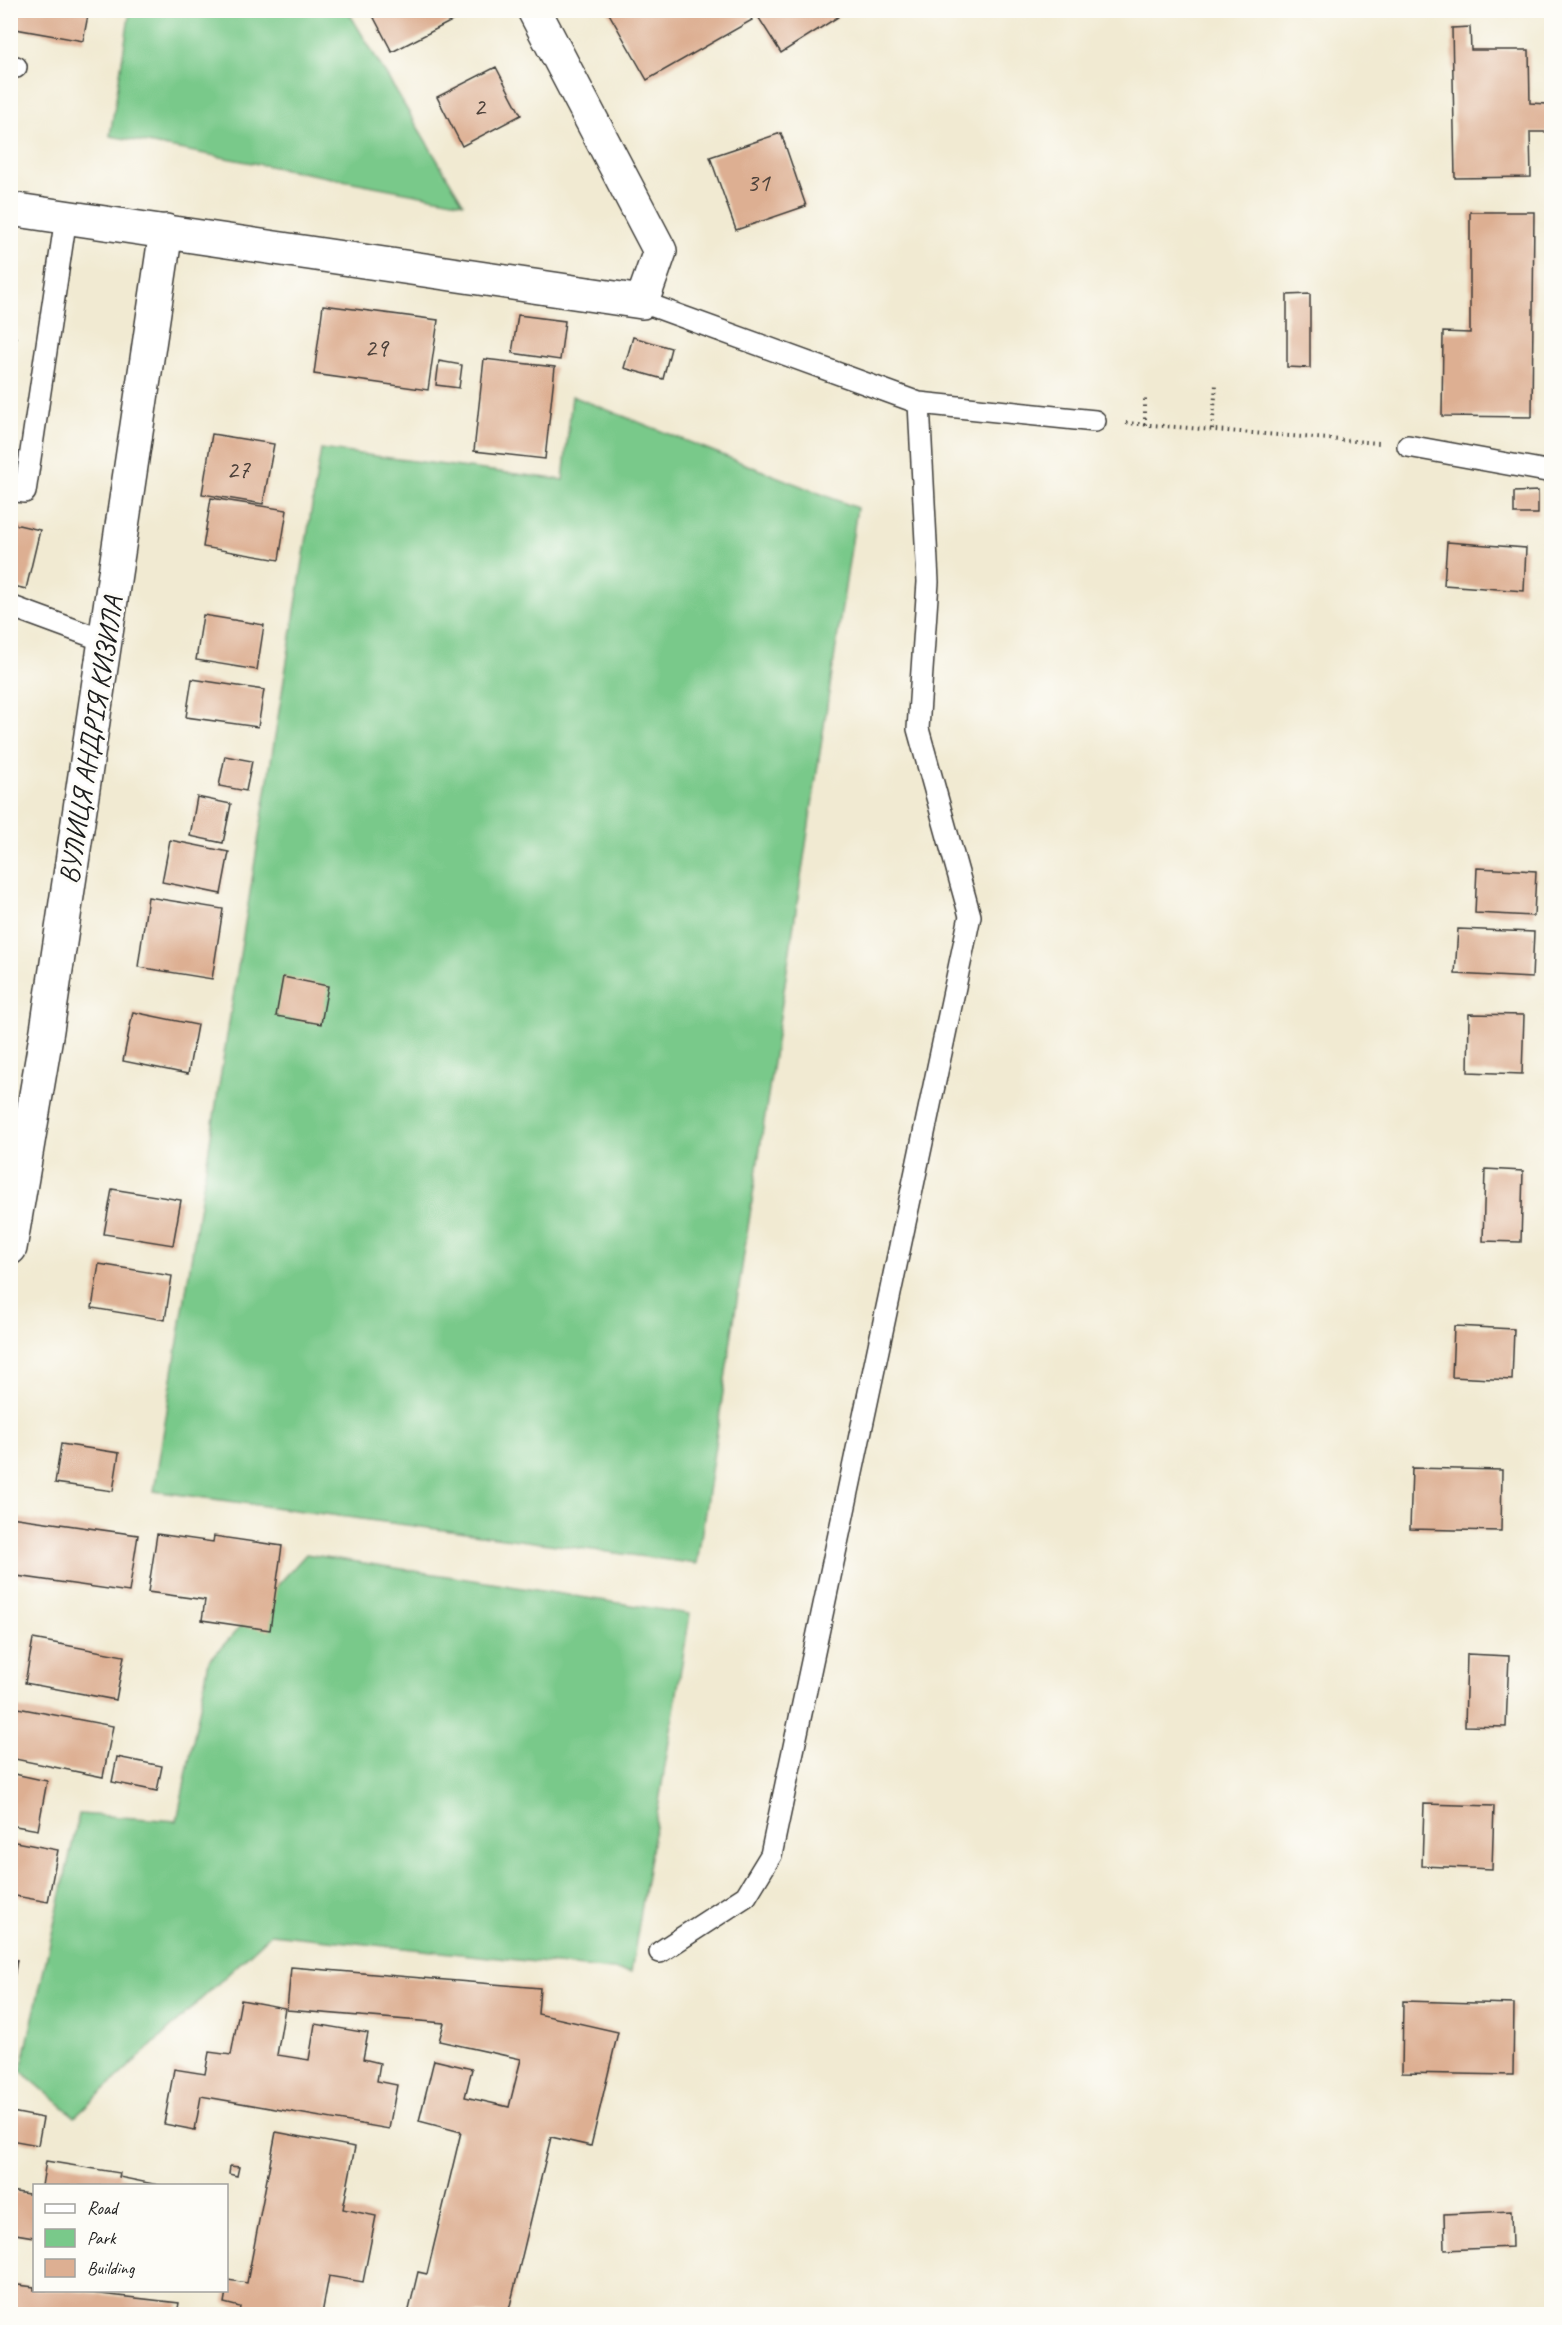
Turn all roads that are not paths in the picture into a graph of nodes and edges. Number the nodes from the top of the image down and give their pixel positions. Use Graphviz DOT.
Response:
graph roads {
  1 [pos="534,10"];
  2 [pos="10,209"];
  3 [pos="66,217"];
  4 [pos="166,231"];
  5 [pos="642,303"];
  6 [pos="918,403"];
  7 [pos="1095,422"];
  8 [pos="1408,446"];
  9 [pos="1551,472"];
  10 [pos="10,490"];
  11 [pos="10,606"];
  12 [pos="105,640"];
  13 [pos="10,1248"];
  14 [pos="660,1952"];
  1 -- 5 [label="street"];
  2 -- 3 [label="street"];
  3 -- 4 [label="street"];
  3 -- 10 [label="lane"];
  4 -- 5 [label="street"];
  4 -- 12 [label="street, ВУЛИЦЯ АНДРІЯ КИЗИЛА"];
  5 -- 6 [label="lane"];
  6 -- 7 [label="lane"];
  6 -- 14 [label="lane"];
  8 -- 9 [label="lane"];
  11 -- 12 [label="lane"];
  12 -- 13 [label="street, ВУЛИЦЯ АНДРІЯ КИЗИЛА"];
}
